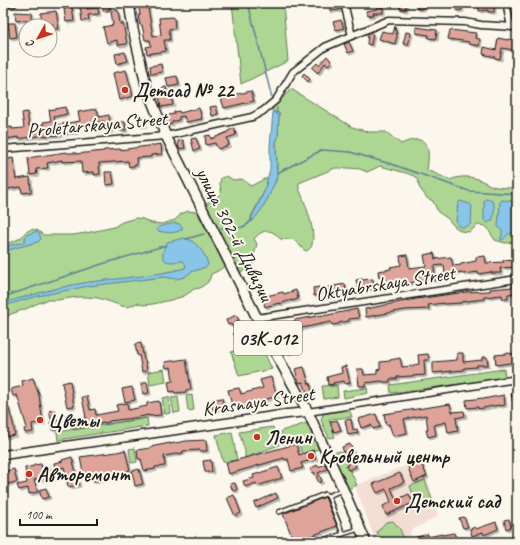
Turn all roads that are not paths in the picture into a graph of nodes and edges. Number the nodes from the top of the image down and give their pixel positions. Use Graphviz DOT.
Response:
graph roads {
  1 [pos="14,3"];
  2 [pos="129,3"];
  3 [pos="345,3"];
  4 [pos="506,3"];
  5 [pos="3,4"];
  6 [pos="514,27"];
  7 [pos="352,36"];
  8 [pos="166,136"];
  9 [pos="3,149"];
  10 [pos="517,279"];
  11 [pos="258,318"];
  12 [pos="517,378"];
  13 [pos="308,412"];
  14 [pos="3,455"];
  15 [pos="343,489"];
  16 [pos="328,496"];
  17 [pos="279,512"];
  18 [pos="360,528"];
  19 [pos="343,534"];
  20 [pos="317,542"];
  21 [pos="366,542"];
  1 -- 5 [label="street"];
  2 -- 8 [label="main road, 03К-012"];
  3 -- 7 [label="street"];
  4 -- 6 [label="street"];
  6 -- 7 [label="street, Proletarskaya Street"];
  7 -- 8 [label="street, Proletarskaya Street"];
  8 -- 9 [label="street, Proletarskaya Street"];
  8 -- 11 [label="main road, улица 302-й Дивизии / 03К-012"];
  10 -- 11 [label="street, Oktyabrskaya Street"];
  11 -- 13 [label="main road, улица 302-й Дивизии / 03К-012"];
  12 -- 13 [label="street, Krasnaya Street"];
  13 -- 14 [label="street, Krasnaya Street"];
  13 -- 15 [label="main road, улица 302-й Дивизии / 03К-012"];
  15 -- 16 [label="lane"];
  15 -- 18 [label="main road, улица 302-й Дивизии / 03К-012"];
  16 -- 17 [label="lane"];
  16 -- 19 [label="lane"];
  18 -- 19 [label="lane"];
  18 -- 21 [label="main road, улица 302-й Дивизии / 03К-012"];
  19 -- 20 [label="lane"];
}
